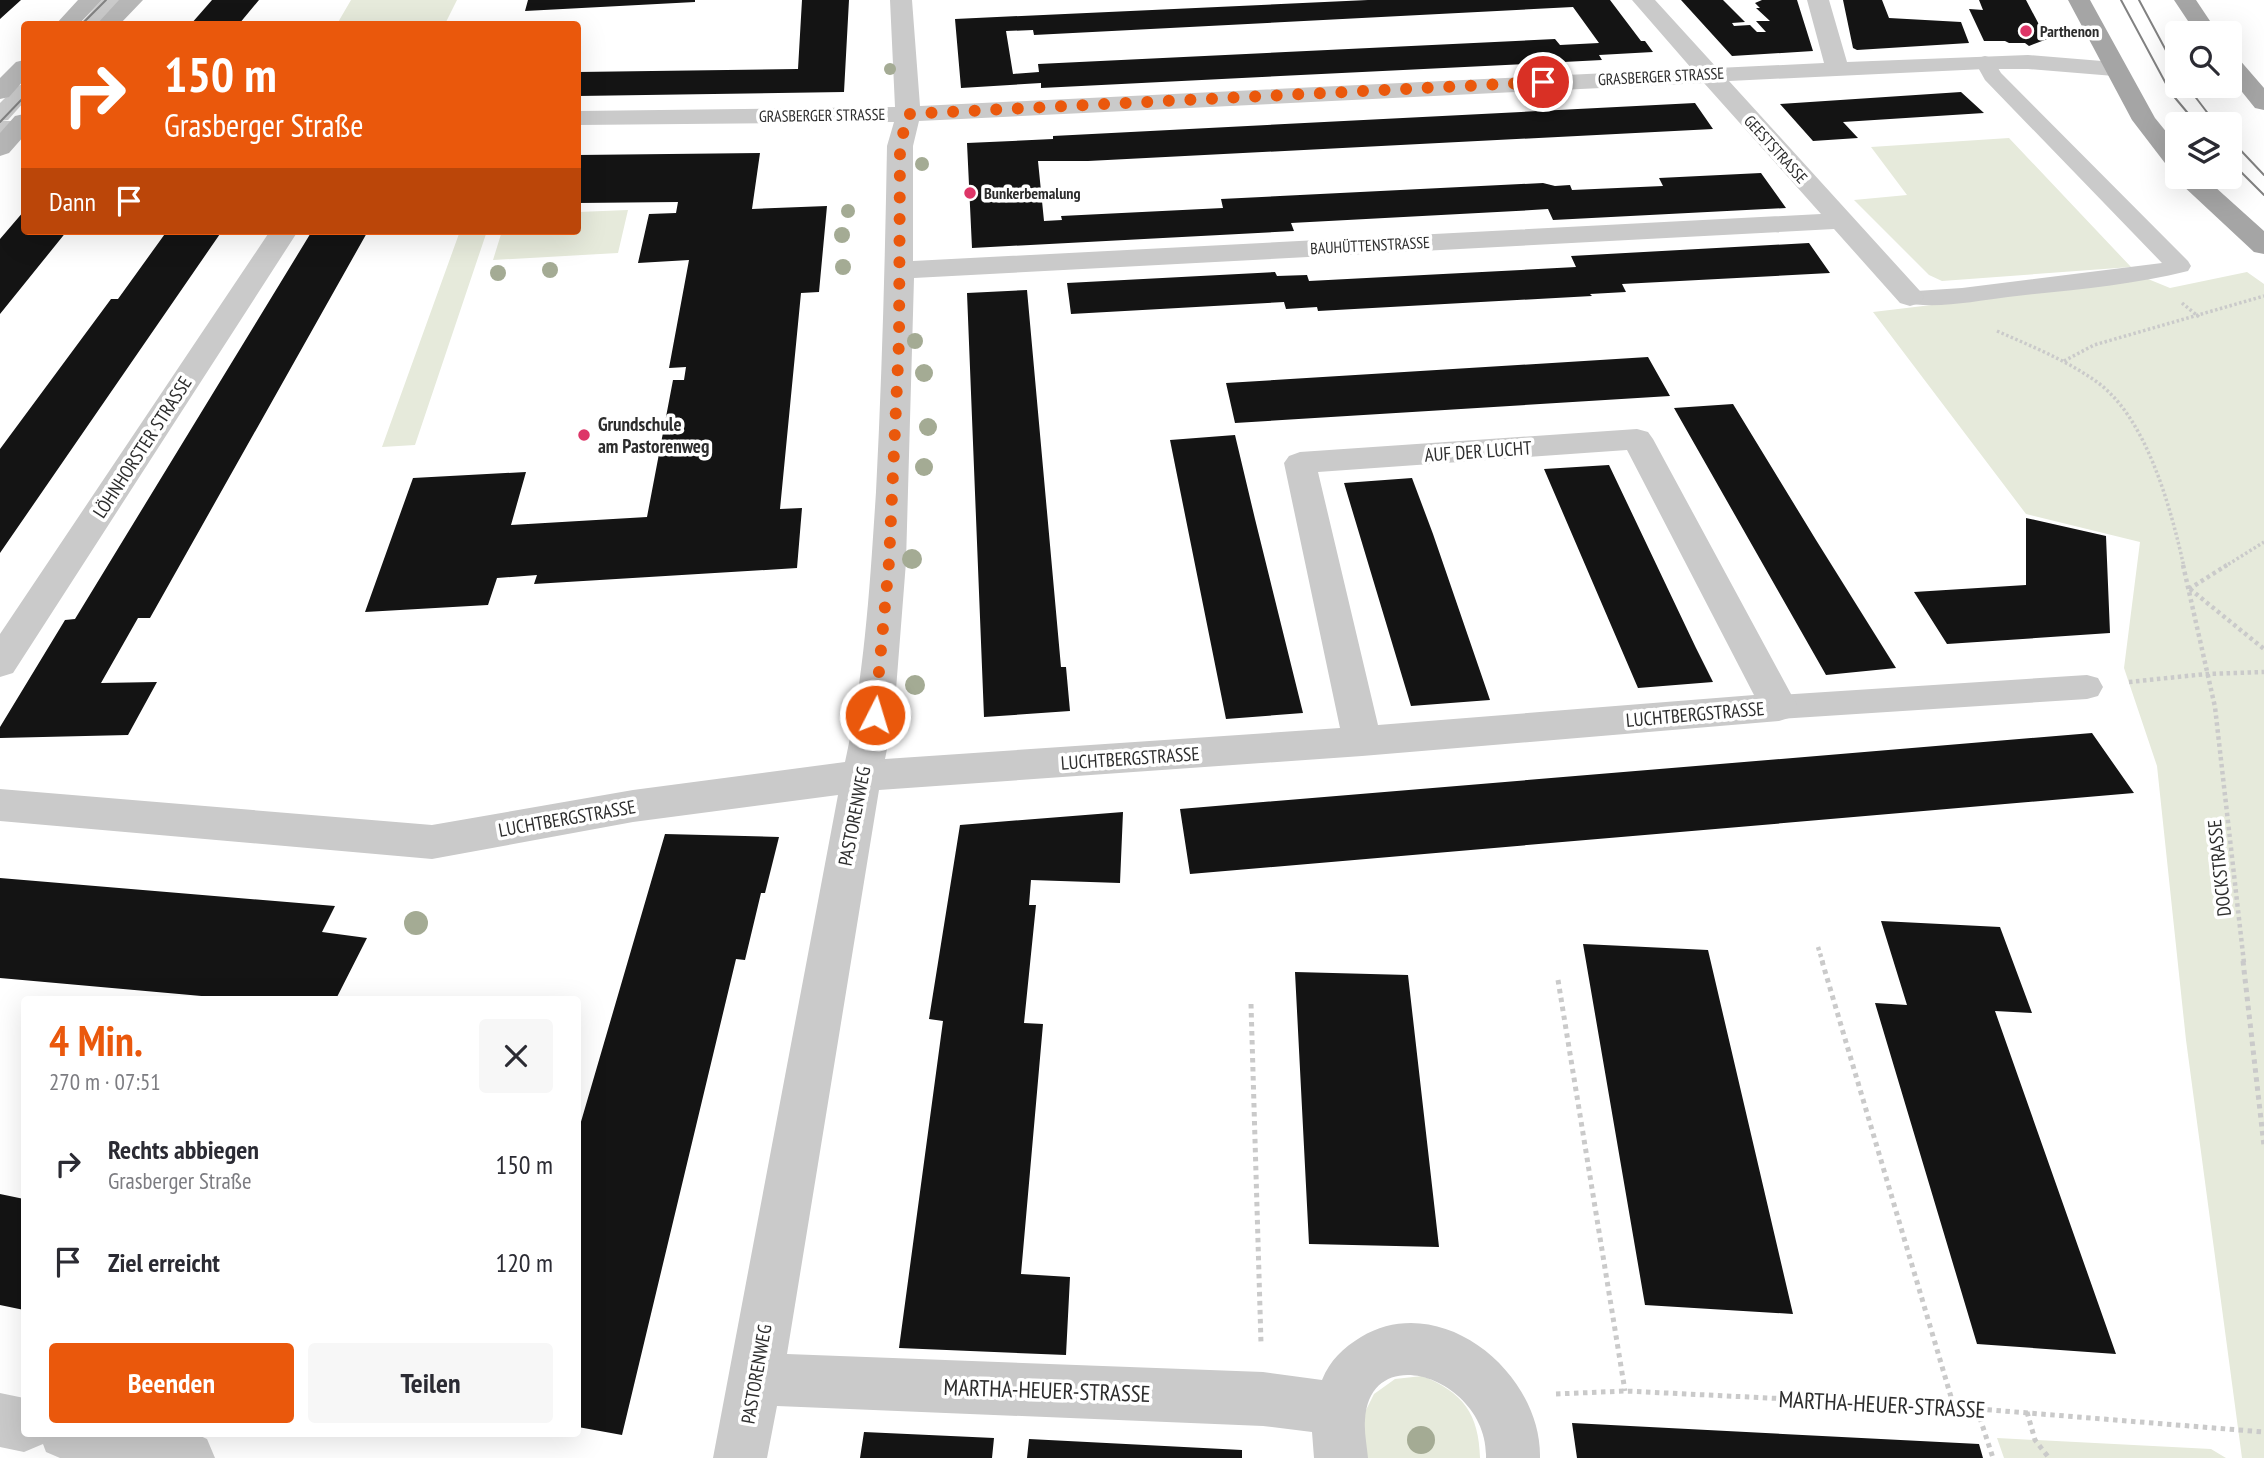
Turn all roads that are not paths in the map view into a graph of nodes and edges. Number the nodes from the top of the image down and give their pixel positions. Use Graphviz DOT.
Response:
graph roads {
  1 [pos="91,0"];
  2 [pos="113,0"];
  3 [pos="132,0"];
  4 [pos="901,0"];
  5 [pos="1643,0"];
  6 [pos="1818,0"];
  7 [pos="2079,0"];
  8 [pos="2185,0"];
  9 [pos="70,21"];
  10 [pos="92,21"];
  11 [pos="111,21"];
  12 [pos="2199,21"];
  13 [pos="1985,62"];
  14 [pos="1837,68"];
  15 [pos="2114,69"];
  16 [pos="21,70"];
  17 [pos="1709,73"];
  18 [pos="2242,77"];
  19 [pos="0,92"];
  20 [pos="21,100"];
  21 [pos="2264,103"];
  22 [pos="908,114"];
  23 [pos="581,118"];
  24 [pos="14,124"];
  25 [pos="2165,147"];
  26 [pos="0,148"];
  27 [pos="2202,189"];
  28 [pos="1840,220"];
  29 [pos="281,235"];
  30 [pos="2264,246"];
  31 [pos="900,270"];
  32 [pos="1910,298"];
  33 [pos="0,663"];
  34 [pos="2087,687"];
  35 [pos="1779,707"];
  36 [pos="1362,741"];
  37 [pos="861,776"];
  38 [pos="0,805"];
  39 [pos="756,1380"];
  40 [pos="0,1420"];
  41 [pos="21,1424"];
  42 [pos="1339,1433"];
  43 [pos="85,1437"];
  44 [pos="188,1458"];
  45 [pos="740,1458"];
  46 [pos="1513,1458"];
  1 -- 9 [label="main road"];
  2 -- 10 [label="lane"];
  3 -- 11 [label="main road"];
  4 -- 22 [label="street, PASTORENWEG"];
  5 -- 17 [label="street, GEESTSTRASSE"];
  6 -- 14 [label="street"];
  7 -- 15 [label="main road"];
  8 -- 12 [label="main road"];
  13 -- 14 [label="street, GRASBERGER STRASSE"];
  13 -- 15 [label="street, GRASBERGER STRASSE"];
  13 -- 32 [label="lane"];
  14 -- 17 [label="street, GRASBERGER STRASSE"];
  15 -- 25 [label="main road"];
  16 -- 19 [label="main road"];
  17 -- 22 [label="street, GRASBERGER STRASSE"];
  17 -- 28 [label="street, GEESTSTRASSE"];
  18 -- 21 [label="main road"];
  20 -- 24 [label="lane"];
  22 -- 23 [label="street, GRASBERGER STRASSE"];
  22 -- 31 [label="street, PASTORENWEG"];
  24 -- 26 [label="main road"];
  27 -- 30 [label="main road"];
  28 -- 31 [label="street, BAUHÜTTENSTRASSE"];
  28 -- 32 [label="street, GEESTSTRASSE"];
  29 -- 33 [label="street, LÖHNHORSTER STRASSE"];
  31 -- 37 [label="street, PASTORENWEG"];
  34 -- 35 [label="lane, LUCHTBERGSTRASSE"];
  35 -- 36 [label="street, LUCHTBERGSTRASSE"];
  35 -- 36 [label="street, AUF DER LUCHT"];
  36 -- 37 [label="street, LUCHTBERGSTRASSE"];
  37 -- 38 [label="street, LUCHTBERGSTRASSE"];
  37 -- 39 [label="street, PASTORENWEG"];
  39 -- 42 [label="street, MARTHA-HEUER-STRASSE"];
  39 -- 45 [label="street, PASTORENWEG"];
  40 -- 41 [label="street"];
  42 -- 46 [label="street, MARTHA-HEUER-STRASSE"];
  43 -- 44 [label="street"];
}
